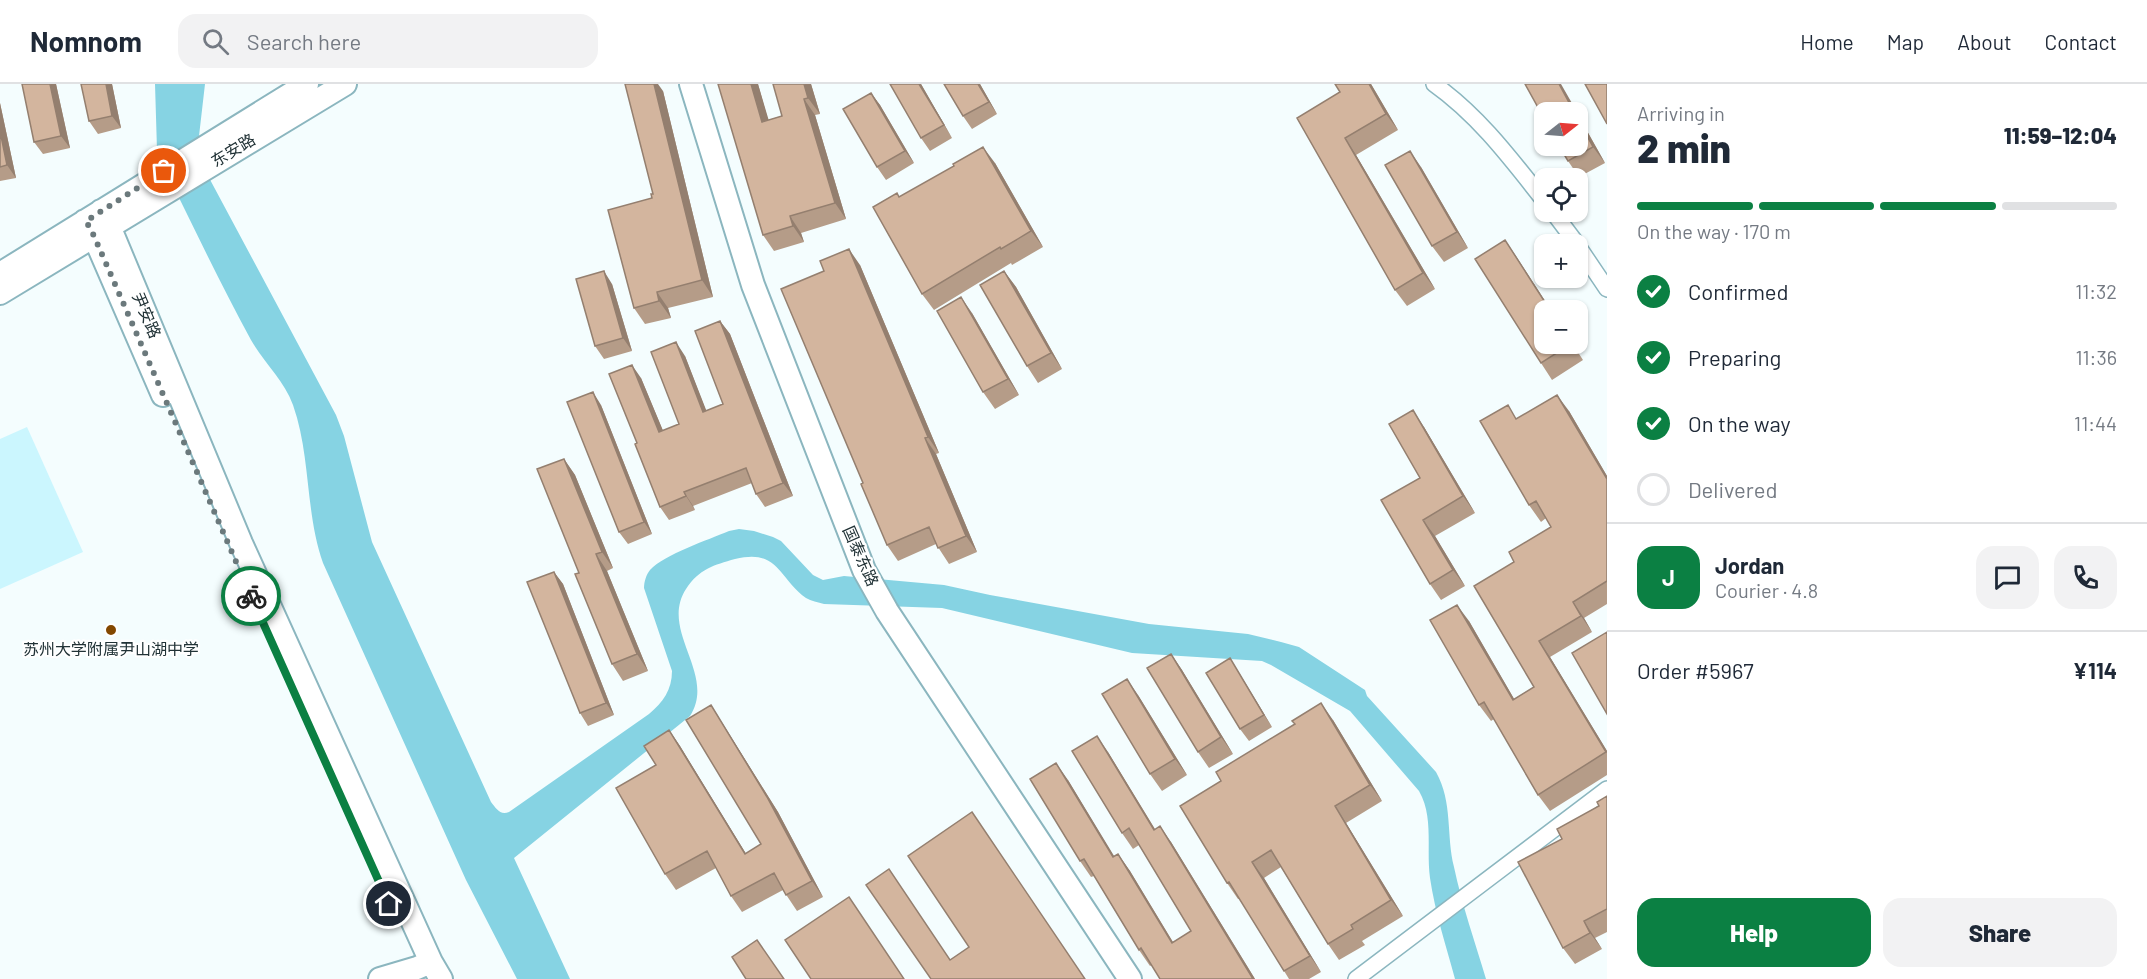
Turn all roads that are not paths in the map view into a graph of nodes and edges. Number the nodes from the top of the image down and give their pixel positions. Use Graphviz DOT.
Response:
graph roads {
  1 [pos="307,84"];
  2 [pos="345,84"];
  3 [pos="691,84"];
  4 [pos="1434,84"];
  5 [pos="240,135"];
  6 [pos="1534,188"];
  7 [pos="98,224"];
  8 [pos="1588,261"];
  9 [pos="0,274"];
  10 [pos="1607,289"];
  11 [pos="0,293"];
  12 [pos="1607,789"];
  13 [pos="428,972"];
  14 [pos="380,979"];
  15 [pos="1130,979"];
  16 [pos="1356,979"];
  1 -- 5 [label="main road, 东安路"];
  2 -- 5 [label="main road, 东安路"];
  3 -- 15 [label="main road, 国泰东路"];
  4 -- 6 [label="street"];
  5 -- 7 [label="main road, 东安路"];
  7 -- 9 [label="main road, 东安路"];
  7 -- 11 [label="main road, 东安路"];
  7 -- 13 [label="main road, 尹安路"];
  8 -- 10 [label="street"];
  12 -- 16 [label="street"];
  13 -- 14 [label="main road"];
}
